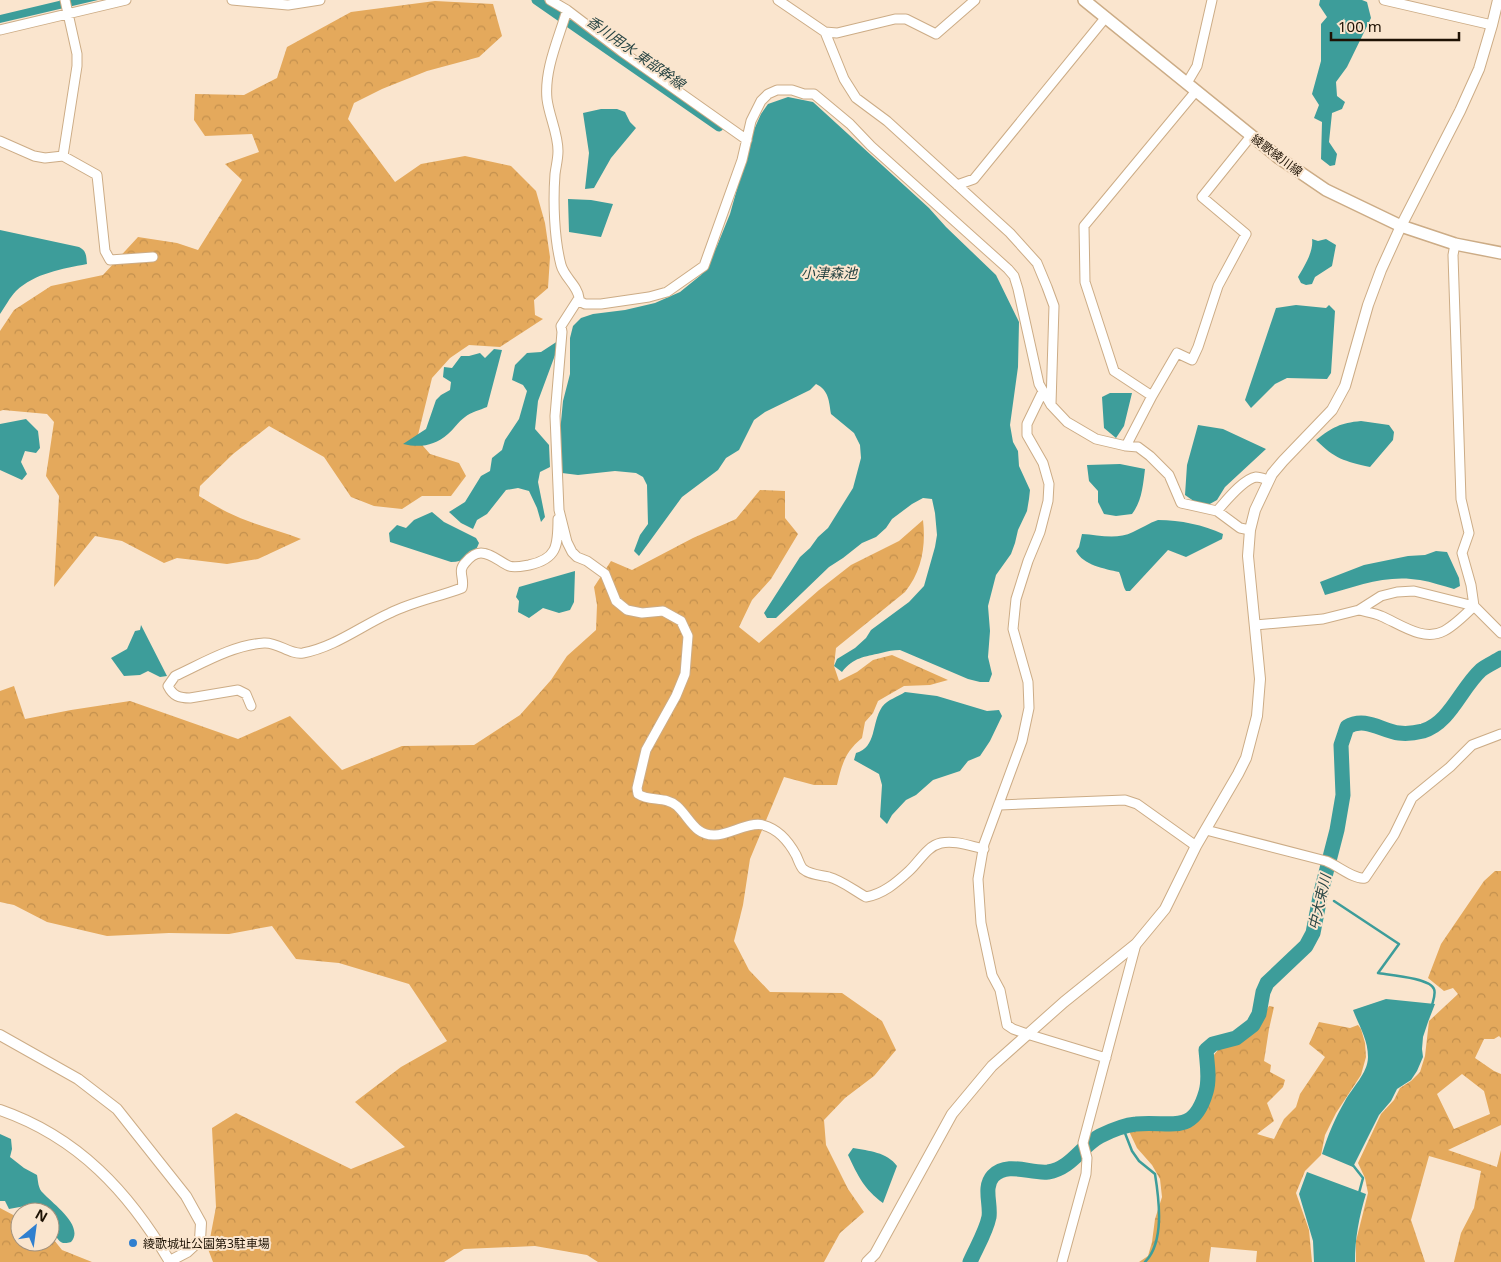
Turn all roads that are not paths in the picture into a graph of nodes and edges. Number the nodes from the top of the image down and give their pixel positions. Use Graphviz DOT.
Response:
graph roads {
  1 [pos="65,0"];
  2 [pos="126,0"];
  3 [pos="232,0"];
  4 [pos="320,0"];
  5 [pos="550,0"];
  6 [pos="778,0"];
  7 [pos="976,0"];
  8 [pos="1084,0"];
  9 [pos="1212,0"];
  10 [pos="1384,0"];
  11 [pos="1498,0"];
  12 [pos="567,10"];
  13 [pos="68,12"];
  14 [pos="1106,18"];
  15 [pos="1492,25"];
  16 [pos="0,30"];
  17 [pos="825,32"];
  18 [pos="1191,87"];
  19 [pos="1251,136"];
  20 [pos="747,140"];
  21 [pos="0,141"];
  22 [pos="63,156"];
  23 [pos="956,184"];
  24 [pos="1401,226"];
  25 [pos="1455,244"];
  26 [pos="1501,253"];
  27 [pos="153,257"];
  28 [pos="579,301"];
  29 [pos="1043,391"];
  30 [pos="1152,396"];
  31 [pos="1051,405"];
  32 [pos="1126,446"];
  33 [pos="1268,480"];
  34 [pos="559,510"];
  35 [pos="1217,511"];
  36 [pos="1250,530"];
  37 [pos="1474,606"];
  38 [pos="1359,610"];
  39 [pos="1255,625"];
  40 [pos="1501,633"];
  41 [pos="251,706"];
  42 [pos="1501,734"];
  43 [pos="1000,805"];
  44 [pos="1206,830"];
  45 [pos="1196,846"];
  46 [pos="984,849"];
  47 [pos="1136,944"];
  48 [pos="1027,1034"];
  49 [pos="0,1035"];
  50 [pos="1106,1058"];
  51 [pos="0,1110"];
  52 [pos="170,1262"];
  53 [pos="867,1262"];
  54 [pos="1062,1262"];
  1 -- 13 [label="street"];
  2 -- 13 [label="street"];
  3 -- 4 [label="street"];
  5 -- 12 [label="street"];
  6 -- 17 [label="street"];
  7 -- 17 [label="street"];
  8 -- 14 [label="main road, 綾歌綾川線"];
  9 -- 18 [label="street"];
  10 -- 15 [label="street"];
  11 -- 15 [label="street"];
  12 -- 20 [label="street"];
  12 -- 28 [label="street"];
  13 -- 16 [label="street"];
  13 -- 22 [label="street"];
  14 -- 18 [label="main road, 綾歌綾川線"];
  14 -- 23 [label="street"];
  15 -- 24 [label="street"];
  17 -- 23 [label="street"];
  18 -- 19 [label="main road, 綾歌綾川線"];
  18 -- 30 [label="street"];
  19 -- 24 [label="main road, 綾歌綾川線"];
  19 -- 30 [label="street"];
  20 -- 28 [label="street"];
  20 -- 29 [label="street"];
  21 -- 22 [label="street"];
  22 -- 27 [label="street"];
  23 -- 31 [label="street"];
  24 -- 25 [label="main road, 綾歌綾川線"];
  24 -- 33 [label="street"];
  25 -- 26 [label="main road, 綾歌綾川線"];
  25 -- 37 [label="street"];
  28 -- 34 [label="street"];
  29 -- 31 [label="street"];
  29 -- 43 [label="street"];
  30 -- 32 [label="street"];
  31 -- 32 [label="street"];
  32 -- 35 [label="street"];
  33 -- 35 [label="street"];
  33 -- 36 [label="street"];
  34 -- 41 [label="street"];
  34 -- 46 [label="street"];
  35 -- 36 [label="street"];
  36 -- 39 [label="street"];
  37 -- 38 [label="street"];
  37 -- 38 [label="street"];
  37 -- 40 [label="street"];
  38 -- 39 [label="street"];
  39 -- 44 [label="street"];
  42 -- 44 [label="street"];
  43 -- 45 [label="street"];
  43 -- 46 [label="street"];
  44 -- 45 [label="street"];
  45 -- 47 [label="street"];
  46 -- 48 [label="street"];
  47 -- 48 [label="street"];
  47 -- 50 [label="street"];
  48 -- 50 [label="street"];
  48 -- 53 [label="street"];
  49 -- 52 [label="street"];
  50 -- 54 [label="street"];
  51 -- 52 [label="street"];
}
